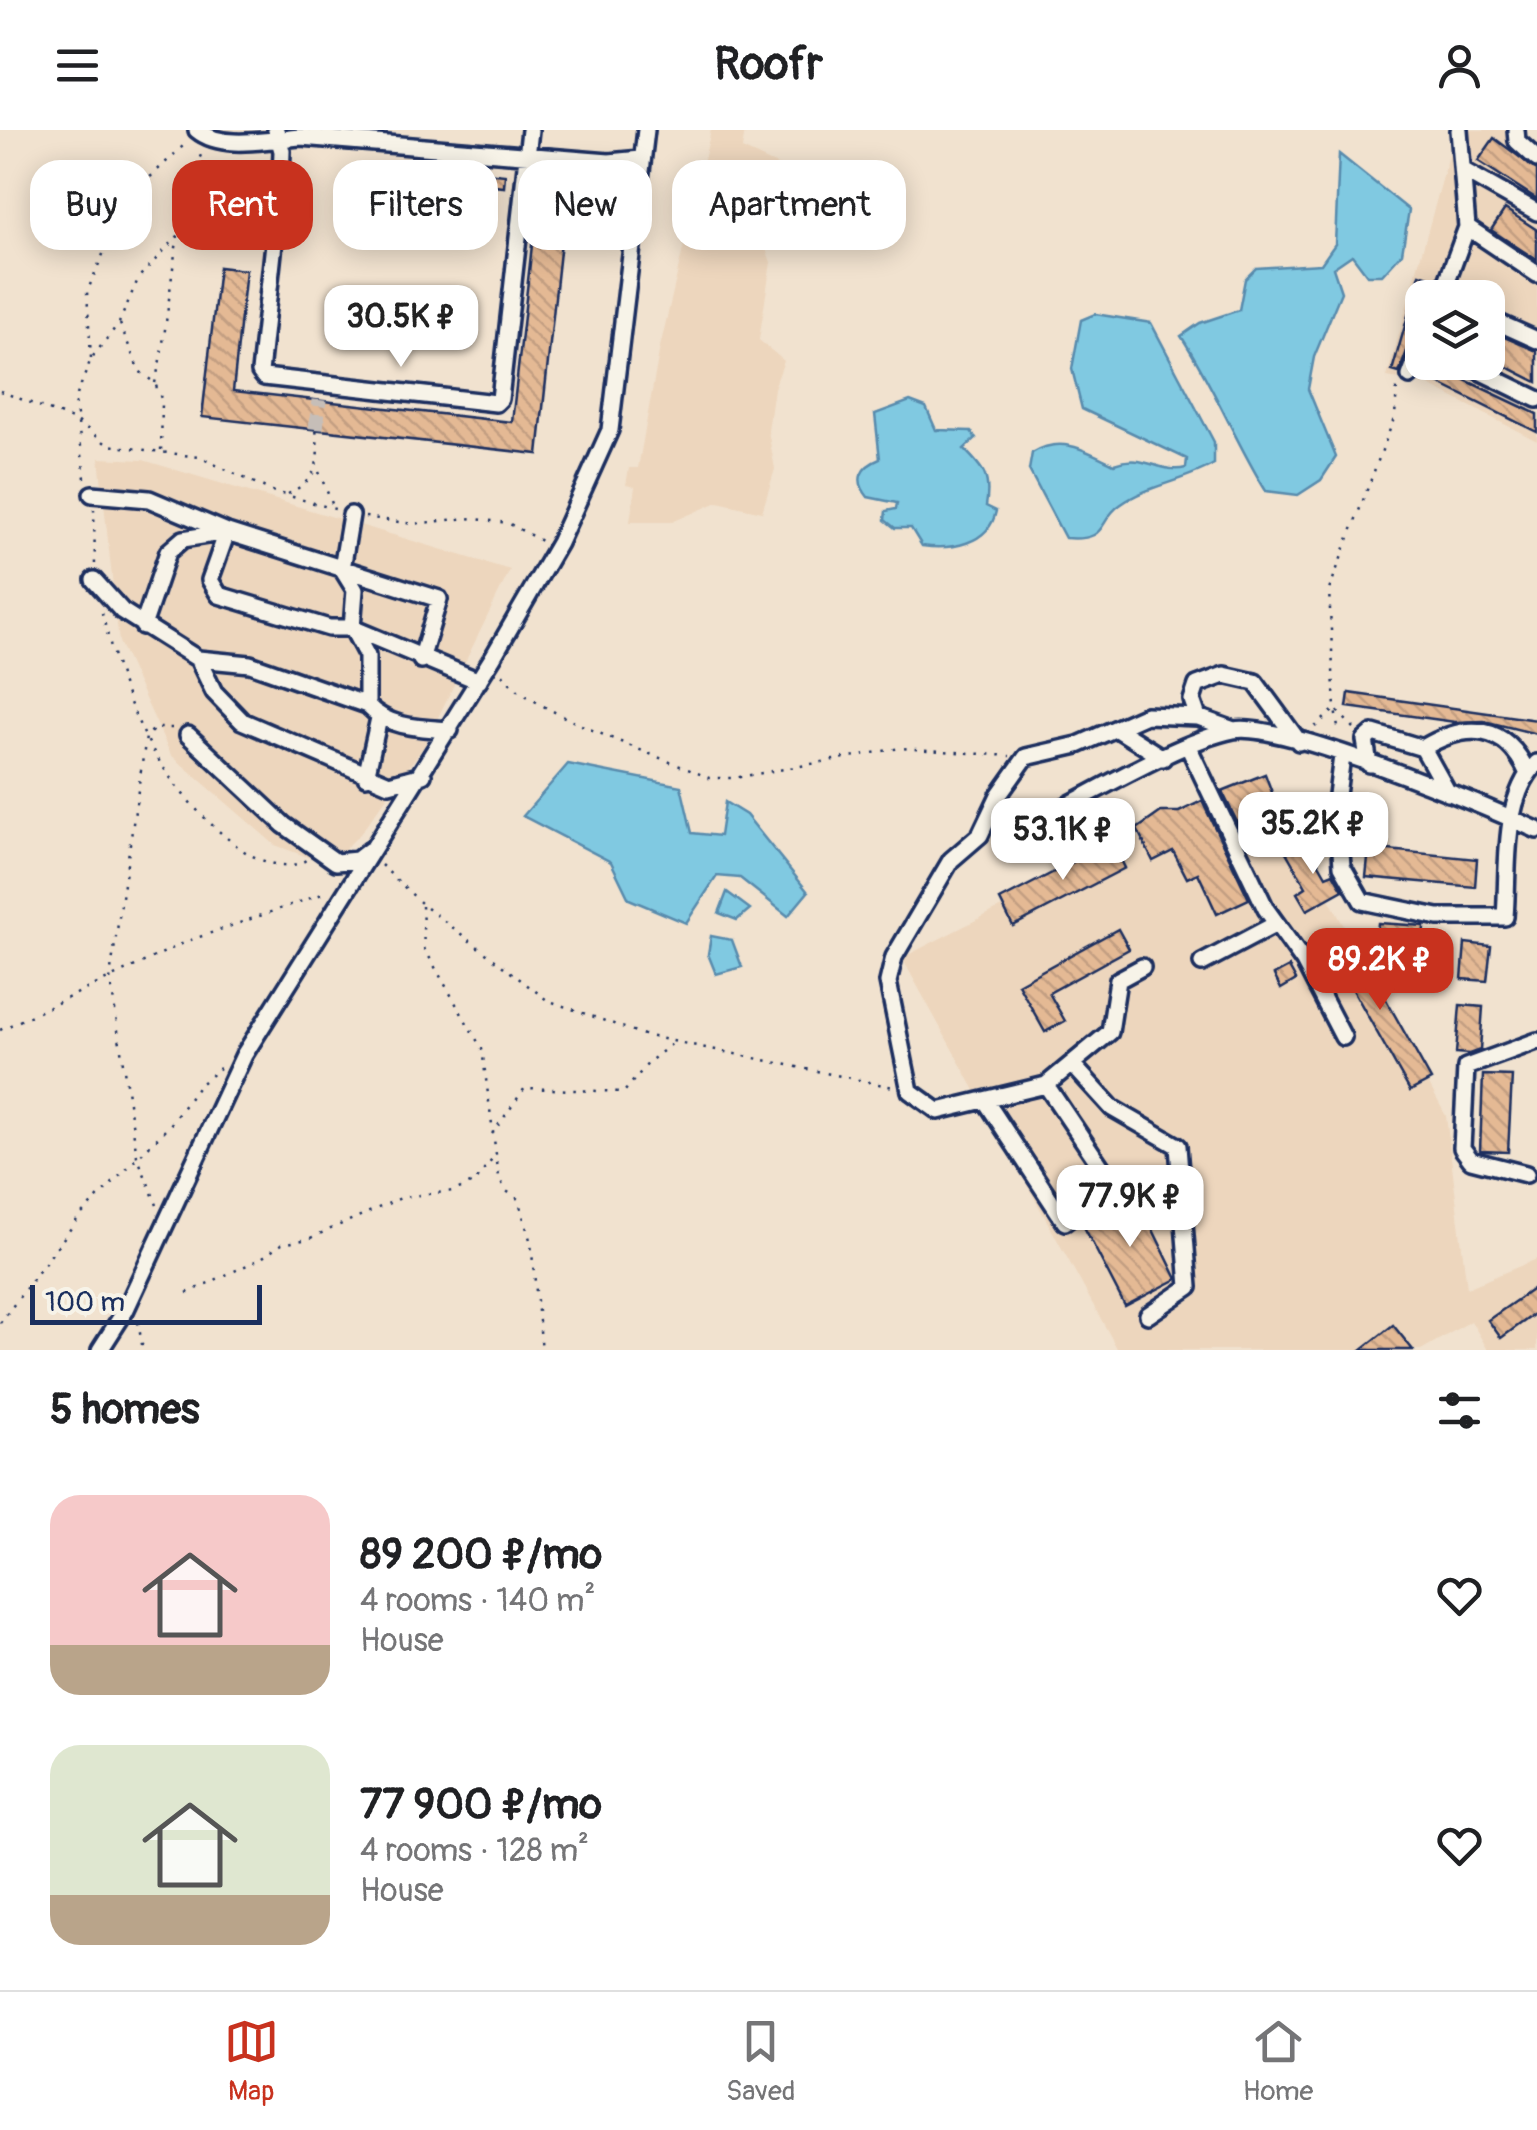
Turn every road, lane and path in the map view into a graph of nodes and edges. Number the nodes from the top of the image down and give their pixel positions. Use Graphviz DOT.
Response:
graph roads {
  1 [pos="530,130"];
  2 [pos="646,130"];
  3 [pos="1460,130"];
  4 [pos="1516,130"];
  5 [pos="201,134"];
  6 [pos="277,134"];
  7 [pos="527,156"];
  8 [pos="642,159"];
  9 [pos="1537,159"];
  10 [pos="196,160"];
  11 [pos="1466,172"];
  12 [pos="1537,212"];
  13 [pos="1467,227"];
  14 [pos="172,241"];
  15 [pos="175,250"];
  16 [pos="1537,274"];
  17 [pos="1451,280"];
  18 [pos="120,323"];
  19 [pos="1505,326"];
  20 [pos="1537,340"];
  21 [pos="91,359"];
  22 [pos="1406,380"];
  23 [pos="1498,380"];
  24 [pos="154,383"];
  25 [pos="0,390"];
  26 [pos="1537,399"];
  27 [pos="77,421"];
  28 [pos="316,430"];
  29 [pos="161,452"];
  30 [pos="318,470"];
  31 [pos="92,494"];
  32 [pos="287,495"];
  33 [pos="333,508"];
  34 [pos="351,515"];
  35 [pos="227,532"];
  36 [pos="559,543"];
  37 [pos="342,568"];
  38 [pos="94,580"];
  39 [pos="102,614"];
  40 [pos="143,626"];
  41 [pos="352,628"];
  42 [pos="493,657"];
  43 [pos="198,659"];
  44 [pos="421,660"];
  45 [pos="479,681"];
  46 [pos="367,704"];
  47 [pos="1335,709"];
  48 [pos="1198,717"];
  49 [pos="379,718"];
  50 [pos="1117,729"];
  51 [pos="450,730"];
  52 [pos="1234,730"];
  53 [pos="188,735"];
  54 [pos="146,737"];
  55 [pos="1365,740"];
  56 [pos="1299,742"];
  57 [pos="1189,748"];
  58 [pos="1422,748"];
  59 [pos="1342,756"];
  60 [pos="1026,757"];
  61 [pos="1163,758"];
  62 [pos="1369,764"];
  63 [pos="1532,769"];
  64 [pos="423,775"];
  65 [pos="366,777"];
  66 [pos="1448,793"];
  67 [pos="1512,818"];
  68 [pos="1040,820"];
  69 [pos="1537,830"];
  70 [pos="377,844"];
  71 [pos="320,850"];
  72 [pos="350,886"];
  73 [pos="422,904"];
  74 [pos="1276,924"];
  75 [pos="1202,963"];
  76 [pos="1142,967"];
  77 [pos="110,978"];
  78 [pos="0,1030"];
  79 [pos="1343,1037"];
  80 [pos="675,1041"];
  81 [pos="1537,1041"];
  82 [pos="244,1054"];
  83 [pos="1072,1064"];
  84 [pos="1046,1086"];
  85 [pos="910,1091"];
  86 [pos="985,1100"];
  87 [pos="491,1135"];
  88 [pos="138,1156"];
  89 [pos="495,1156"];
  90 [pos="1526,1174"];
  91 [pos="1114,1186"];
  92 [pos="1180,1192"];
  93 [pos="166,1226"];
  94 [pos="186,1293"];
  95 [pos="1148,1315"];
  96 [pos="0,1323"];
  97 [pos="100,1350"];
  98 [pos="542,1350"];
  1 -- 7 [label="street"];
  2 -- 8 [label="street"];
  3 -- 11 [label="street"];
  4 -- 9 [label="street"];
  5 -- 6 [label="street"];
  5 -- 10 [label="path"];
  5 -- 21 [label="path"];
  6 -- 7 [label="street"];
  6 -- 7 [label="street"];
  7 -- 8 [label="street"];
  8 -- 36 [label="street"];
  11 -- 12 [label="street"];
  11 -- 13 [label="street"];
  13 -- 16 [label="street"];
  13 -- 17 [label="street"];
  14 -- 18 [label="path"];
  15 -- 24 [label="path"];
  18 -- 21 [label="path"];
  18 -- 24 [label="path"];
  19 -- 20 [label="street"];
  21 -- 27 [label="path"];
  22 -- 47 [label="path"];
  23 -- 26 [label="street"];
  24 -- 29 [label="path"];
  25 -- 27 [label="path"];
  27 -- 29 [label="path"];
  27 -- 31 [label="path"];
  28 -- 30 [label="path"];
  29 -- 32 [label="path"];
  30 -- 32 [label="path"];
  30 -- 33 [label="path"];
  31 -- 35 [label="street"];
  31 -- 38 [label="path"];
  32 -- 33 [label="path"];
  33 -- 34 [label="path"];
  34 -- 36 [label="path"];
  34 -- 37 [label="street"];
  35 -- 37 [label="street"];
  35 -- 40 [label="street"];
  35 -- 41 [label="street"];
  36 -- 42 [label="street"];
  37 -- 41 [label="street"];
  37 -- 44 [label="street"];
  38 -- 40 [label="street"];
  39 -- 54 [label="path"];
  40 -- 43 [label="street"];
  41 -- 44 [label="street"];
  41 -- 46 [label="street"];
  42 -- 45 [label="street"];
  42 -- 60 [label="path"];
  43 -- 46 [label="street"];
  43 -- 65 [label="street"];
  44 -- 45 [label="street"];
  45 -- 51 [label="street"];
  46 -- 49 [label="street"];
  47 -- 55 [label="path"];
  47 -- 56 [label="path"];
  47 -- 59 [label="path"];
  48 -- 50 [label="street"];
  48 -- 52 [label="street"];
  48 -- 56 [label="street"];
  49 -- 51 [label="street"];
  49 -- 65 [label="street"];
  50 -- 60 [label="street"];
  50 -- 61 [label="street"];
  51 -- 64 [label="street"];
  52 -- 56 [label="street"];
  52 -- 57 [label="street"];
  53 -- 54 [label="path"];
  53 -- 71 [label="street"];
  54 -- 71 [label="path"];
  54 -- 77 [label="path"];
  55 -- 58 [label="street"];
  55 -- 62 [label="street"];
  56 -- 59 [label="street"];
  57 -- 61 [label="street"];
  57 -- 74 [label="street"];
  58 -- 63 [label="street"];
  58 -- 66 [label="street"];
  59 -- 62 [label="street"];
  59 -- 67 [label="street"];
  60 -- 85 [label="street"];
  61 -- 68 [label="street"];
  62 -- 66 [label="street"];
  63 -- 67 [label="street"];
  64 -- 65 [label="street"];
  64 -- 70 [label="street"];
  66 -- 67 [label="street"];
  67 -- 69 [label="street"];
  70 -- 71 [label="street"];
  70 -- 72 [label="street"];
  70 -- 73 [label="path"];
  72 -- 77 [label="path"];
  72 -- 82 [label="street"];
  73 -- 80 [label="path"];
  73 -- 87 [label="path"];
  74 -- 75 [label="street"];
  74 -- 79 [label="street"];
  76 -- 83 [label="street"];
  77 -- 78 [label="path"];
  77 -- 88 [label="path"];
  80 -- 85 [label="path"];
  80 -- 87 [label="path"];
  81 -- 90 [label="street"];
  82 -- 88 [label="path"];
  82 -- 93 [label="street"];
  83 -- 84 [label="street"];
  83 -- 92 [label="street"];
  84 -- 86 [label="street"];
  84 -- 91 [label="street"];
  85 -- 86 [label="street"];
  86 -- 91 [label="street"];
  87 -- 89 [label="path"];
  88 -- 93 [label="path"];
  88 -- 96 [label="path"];
  89 -- 94 [label="path"];
  89 -- 98 [label="path"];
  91 -- 92 [label="street"];
  92 -- 95 [label="street"];
  93 -- 97 [label="street"];
}
